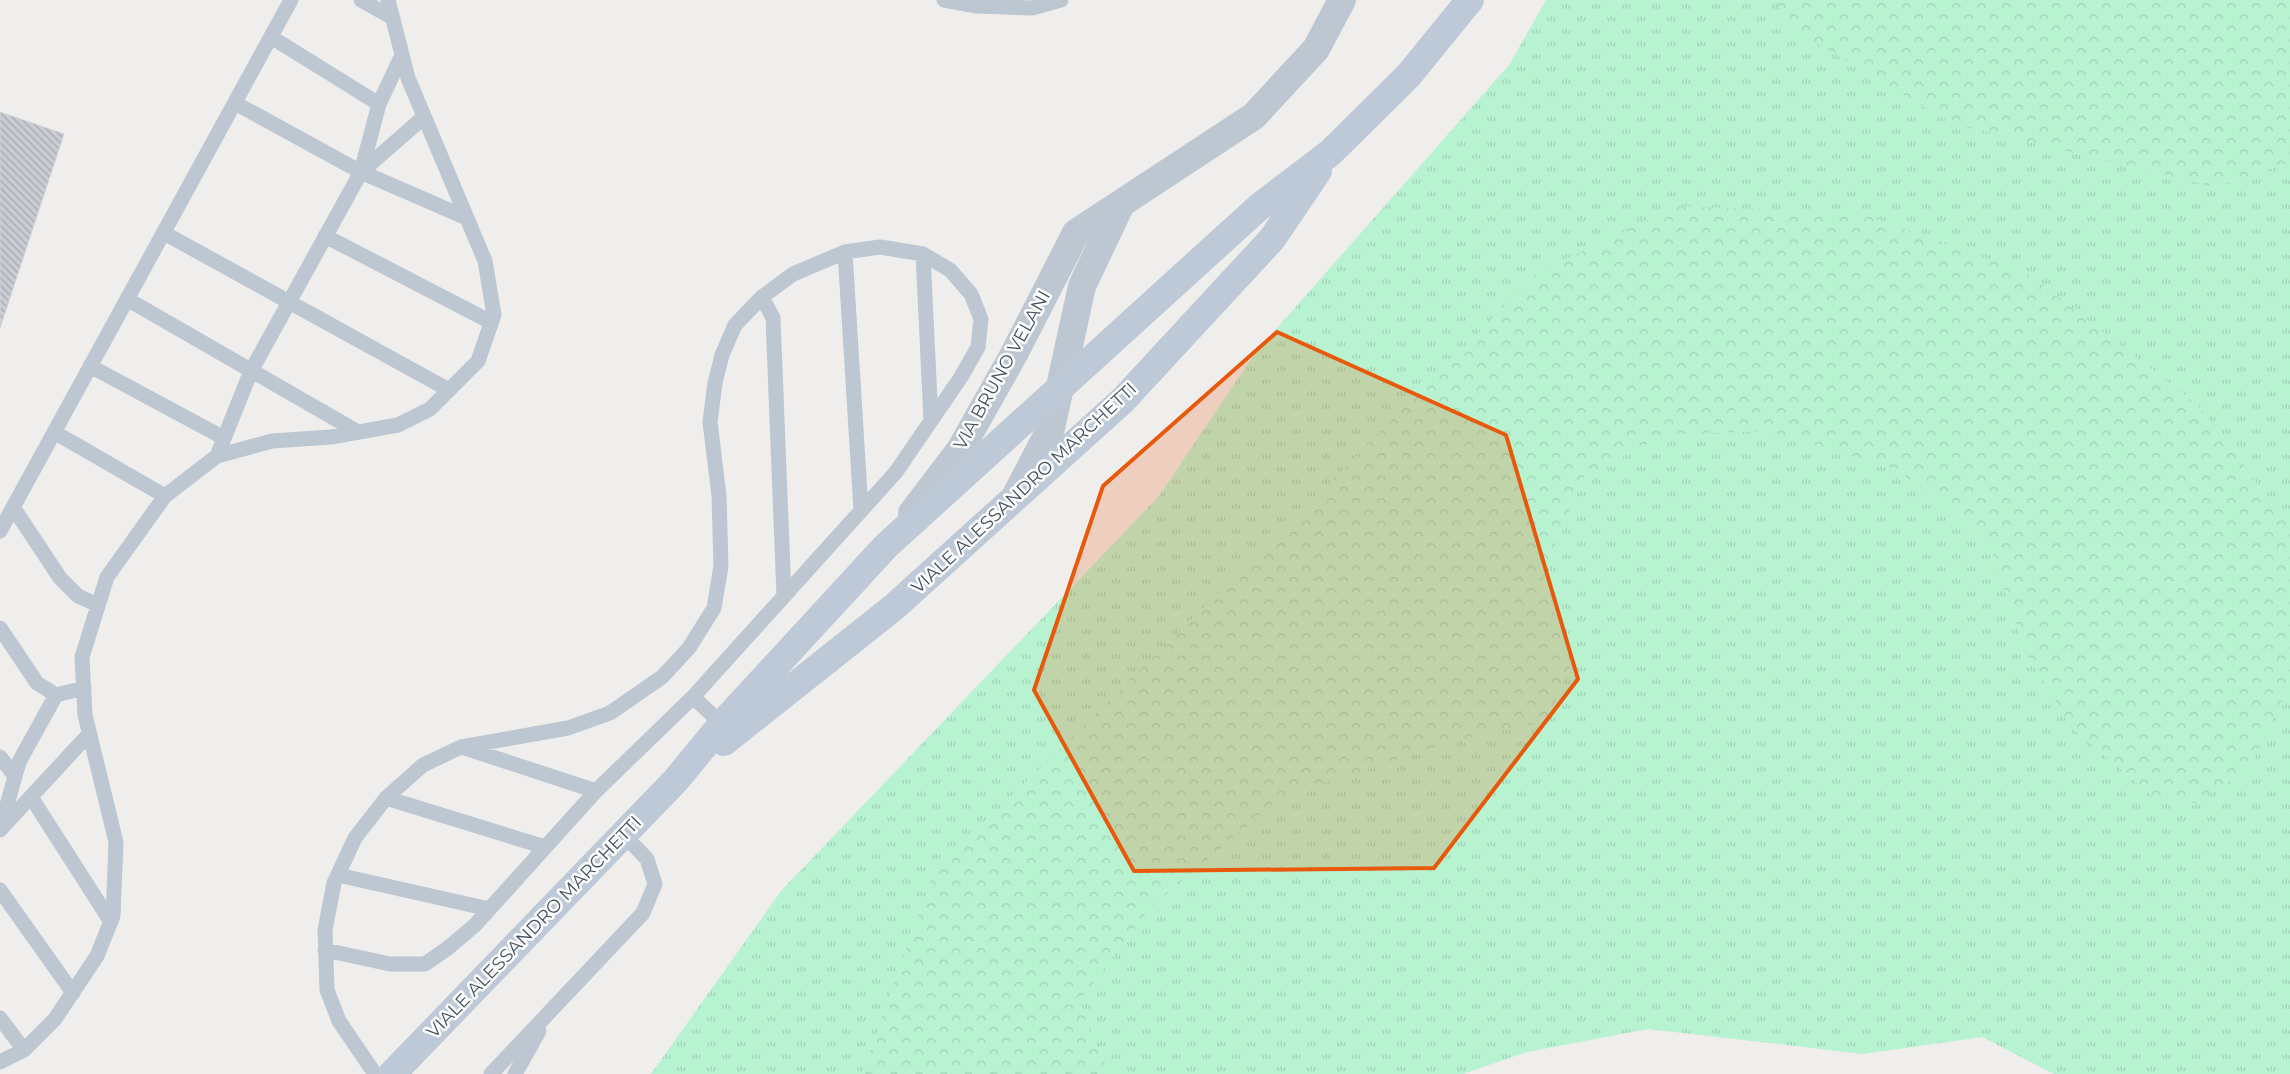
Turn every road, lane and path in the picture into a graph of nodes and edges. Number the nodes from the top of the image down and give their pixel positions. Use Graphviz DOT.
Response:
graph roads {
  1 [pos="291,0"];
  2 [pos="361,0"];
  3 [pos="388,0"];
  4 [pos="944,0"];
  5 [pos="1061,0"];
  6 [pos="1342,0"];
  7 [pos="1470,0"];
  8 [pos="997,3"];
  9 [pos="393,18"];
  10 [pos="271,37"];
  11 [pos="402,55"];
  12 [pos="235,103"];
  13 [pos="379,104"];
  14 [pos="424,117"];
  15 [pos="1330,154"];
  16 [pos="361,172"];
  17 [pos="1121,202"];
  18 [pos="467,218"];
  19 [pos="164,233"];
  20 [pos="325,236"];
  21 [pos="845,252"];
  22 [pos="923,254"];
  23 [pos="762,297"];
  24 [pos="127,299"];
  25 [pos="288,302"];
  26 [pos="491,322"];
  27 [pos="90,366"];
  28 [pos="251,371"];
  29 [pos="449,390"];
  30 [pos="1059,390"];
  31 [pos="931,421"];
  32 [pos="54,432"];
  33 [pos="358,432"];
  34 [pos="224,438"];
  35 [pos="217,456"];
  36 [pos="165,496"];
  37 [pos="1015,497"];
  38 [pos="13,507"];
  39 [pos="861,510"];
  40 [pos="0,530"];
  41 [pos="886,546"];
  42 [pos="784,596"];
  43 [pos="98,605"];
  44 [pos="0,628"];
  45 [pos="84,688"];
  46 [pos="56,695"];
  47 [pos="693,697"];
  48 [pos="722,724"];
  49 [pos="89,734"];
  50 [pos="461,747"];
  51 [pos="0,757"];
  52 [pos="15,776"];
  53 [pos="676,780"];
  54 [pos="596,791"];
  55 [pos="31,797"];
  56 [pos="386,798"];
  57 [pos="0,830"];
  58 [pos="623,834"];
  59 [pos="544,847"];
  60 [pos="338,875"];
  61 [pos="0,890"];
  62 [pos="489,909"];
  63 [pos="111,922"];
  64 [pos="325,950"];
  65 [pos="73,993"];
  66 [pos="549,1012"];
  67 [pos="0,1018"];
  68 [pos="24,1050"];
  69 [pos="0,1062"];
  70 [pos="375,1074"];
  71 [pos="392,1074"];
  72 [pos="490,1074"];
  73 [pos="515,1074"];
  1 -- 10 [label="lane"];
  2 -- 9 [label="lane"];
  3 -- 9 [label="lane"];
  4 -- 8 [label="lane"];
  5 -- 8 [label="lane"];
  6 -- 17 [label="street, VIA BRUNO VELANI"];
  7 -- 15 [label="street, VIALE ALESSANDRO MARCHETTI"];
  9 -- 11 [label="lane"];
  10 -- 12 [label="lane"];
  10 -- 13 [label="lane"];
  11 -- 13 [label="lane"];
  11 -- 14 [label="lane"];
  12 -- 16 [label="lane"];
  12 -- 19 [label="lane"];
  13 -- 16 [label="lane"];
  14 -- 16 [label="lane"];
  14 -- 18 [label="lane"];
  15 -- 30 [label="street, VIALE ALESSANDRO MARCHETTI"];
  15 -- 37 [label="street, VIALE ALESSANDRO MARCHETTI"];
  16 -- 18 [label="lane"];
  16 -- 20 [label="lane"];
  17 -- 30 [label="street, VIA BRUNO VELANI"];
  17 -- 41 [label="street, VIA BRUNO VELANI"];
  18 -- 26 [label="lane"];
  19 -- 24 [label="lane"];
  19 -- 25 [label="lane"];
  20 -- 25 [label="lane"];
  20 -- 26 [label="lane"];
  21 -- 22 [label="lane"];
  21 -- 23 [label="lane"];
  21 -- 39 [label="lane"];
  22 -- 31 [label="lane"];
  22 -- 31 [label="lane"];
  23 -- 42 [label="lane"];
  23 -- 50 [label="lane"];
  24 -- 27 [label="lane"];
  24 -- 28 [label="lane"];
  25 -- 28 [label="lane"];
  25 -- 29 [label="lane"];
  26 -- 29 [label="lane"];
  27 -- 32 [label="lane"];
  27 -- 34 [label="lane"];
  28 -- 33 [label="lane"];
  28 -- 34 [label="lane"];
  29 -- 33 [label="lane"];
  30 -- 37 [label="street, VIA BRUNO VELANI"];
  30 -- 41 [label="street, VIALE ALESSANDRO MARCHETTI"];
  31 -- 39 [label="lane"];
  32 -- 36 [label="lane"];
  32 -- 38 [label="lane"];
  33 -- 35 [label="lane"];
  34 -- 35 [label="lane"];
  35 -- 36 [label="lane"];
  36 -- 43 [label="lane"];
  37 -- 53 [label="street, VIALE ALESSANDRO MARCHETTI"];
  38 -- 40 [label="lane"];
  38 -- 43 [label="lane"];
  39 -- 42 [label="lane"];
  41 -- 48 [label="street, VIALE ALESSANDRO MARCHETTI"];
  42 -- 47 [label="lane"];
  43 -- 45 [label="lane"];
  44 -- 46 [label="lane"];
  45 -- 46 [label="lane"];
  45 -- 49 [label="lane"];
  46 -- 52 [label="lane"];
  47 -- 48 [label="lane"];
  47 -- 54 [label="lane"];
  48 -- 53 [label="street, VIALE ALESSANDRO MARCHETTI"];
  49 -- 55 [label="lane"];
  49 -- 63 [label="lane"];
  50 -- 54 [label="lane"];
  50 -- 56 [label="lane"];
  51 -- 52 [label="lane"];
  52 -- 57 [label="lane"];
  53 -- 58 [label="street, VIALE ALESSANDRO MARCHETTI"];
  54 -- 59 [label="lane"];
  55 -- 57 [label="lane"];
  55 -- 63 [label="lane"];
  56 -- 59 [label="lane"];
  56 -- 60 [label="lane"];
  58 -- 66 [label="lane"];
  58 -- 71 [label="street, VIALE ALESSANDRO MARCHETTI"];
  59 -- 62 [label="lane"];
  60 -- 62 [label="lane"];
  60 -- 64 [label="lane"];
  61 -- 65 [label="lane"];
  62 -- 64 [label="lane"];
  63 -- 65 [label="lane"];
  64 -- 70 [label="lane"];
  65 -- 68 [label="lane"];
  66 -- 72 [label="lane"];
  66 -- 73 [label="lane"];
  67 -- 68 [label="lane"];
  68 -- 69 [label="lane"];
}
